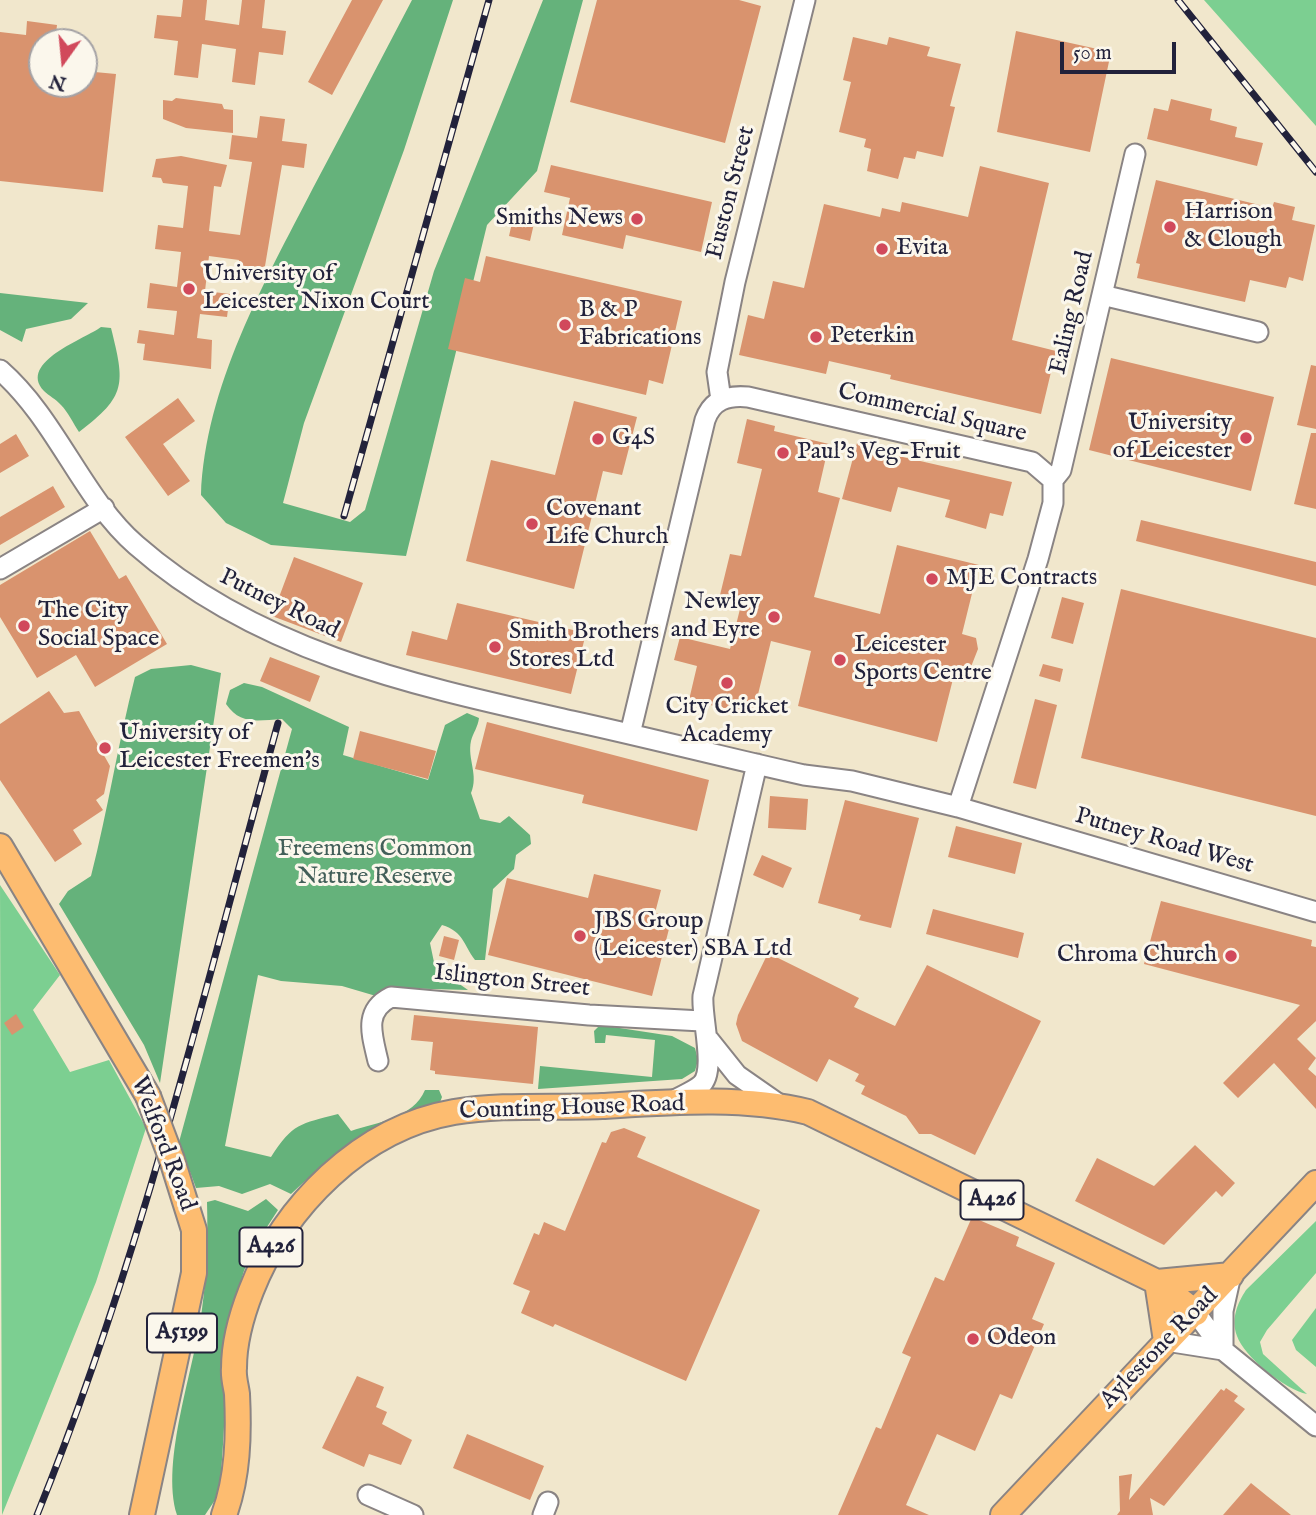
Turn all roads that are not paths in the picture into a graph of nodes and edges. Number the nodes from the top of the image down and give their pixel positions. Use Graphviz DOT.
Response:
graph roads {
  1 [pos="805,0"];
  2 [pos="1135,154"];
  3 [pos="1102,295"];
  4 [pos="1258,332"];
  5 [pos="0,370"];
  6 [pos="721,400"];
  7 [pos="1053,480"];
  8 [pos="104,508"];
  9 [pos="0,569"];
  10 [pos="630,734"];
  11 [pos="757,764"];
  12 [pos="958,807"];
  13 [pos="0,846"];
  14 [pos="1316,912"];
  15 [pos="703,1028"];
  16 [pos="378,1061"];
  17 [pos="667,1104"];
  18 [pos="779,1105"];
  19 [pos="1316,1183"];
  20 [pos="1231,1275"];
  21 [pos="1199,1278"];
  22 [pos="1157,1282"];
  23 [pos="1196,1313"];
  24 [pos="1166,1341"];
  25 [pos="1223,1350"];
  26 [pos="1316,1426"];
  27 [pos="368,1495"];
  28 [pos="146,1512"];
  29 [pos="224,1515"];
  30 [pos="413,1515"];
  31 [pos="1003,1515"];
  1 -- 6 [label="street, Euston Street"];
  2 -- 3 [label="street, Ealing Road"];
  3 -- 4 [label="street"];
  3 -- 7 [label="street, Ealing Road"];
  5 -- 8 [label="street, Putney Road"];
  6 -- 7 [label="street, Commercial Square"];
  6 -- 10 [label="street"];
  7 -- 12 [label="street"];
  8 -- 9 [label="street"];
  8 -- 10 [label="street, Putney Road"];
  10 -- 11 [label="street"];
  11 -- 12 [label="street"];
  11 -- 15 [label="street"];
  12 -- 14 [label="street, Putney Road West"];
  13 -- 28 [label="main road, Welford Road / A5199, bridge"];
  15 -- 16 [label="street, Islington Street"];
  15 -- 17 [label="street"];
  15 -- 18 [label="street"];
  17 -- 18 [label="main road, Counting House Road / A426"];
  17 -- 29 [label="main road, Counting House Road / A426"];
  18 -- 22 [label="main road, A426"];
  19 -- 20 [label="main road, Aylestone Road"];
  20 -- 21 [label="main road"];
  20 -- 23 [label="main road, Aylestone Road"];
  20 -- 25 [label="street"];
  21 -- 22 [label="main road"];
  21 -- 23 [label="main road"];
  22 -- 23 [label="main road, A426"];
  22 -- 24 [label="main road"];
  23 -- 24 [label="main road, Aylestone Road"];
  23 -- 25 [label="street"];
  24 -- 25 [label="street"];
  24 -- 31 [label="main road, Aylestone Road"];
  25 -- 26 [label="street"];
  27 -- 30 [label="street"];
}
